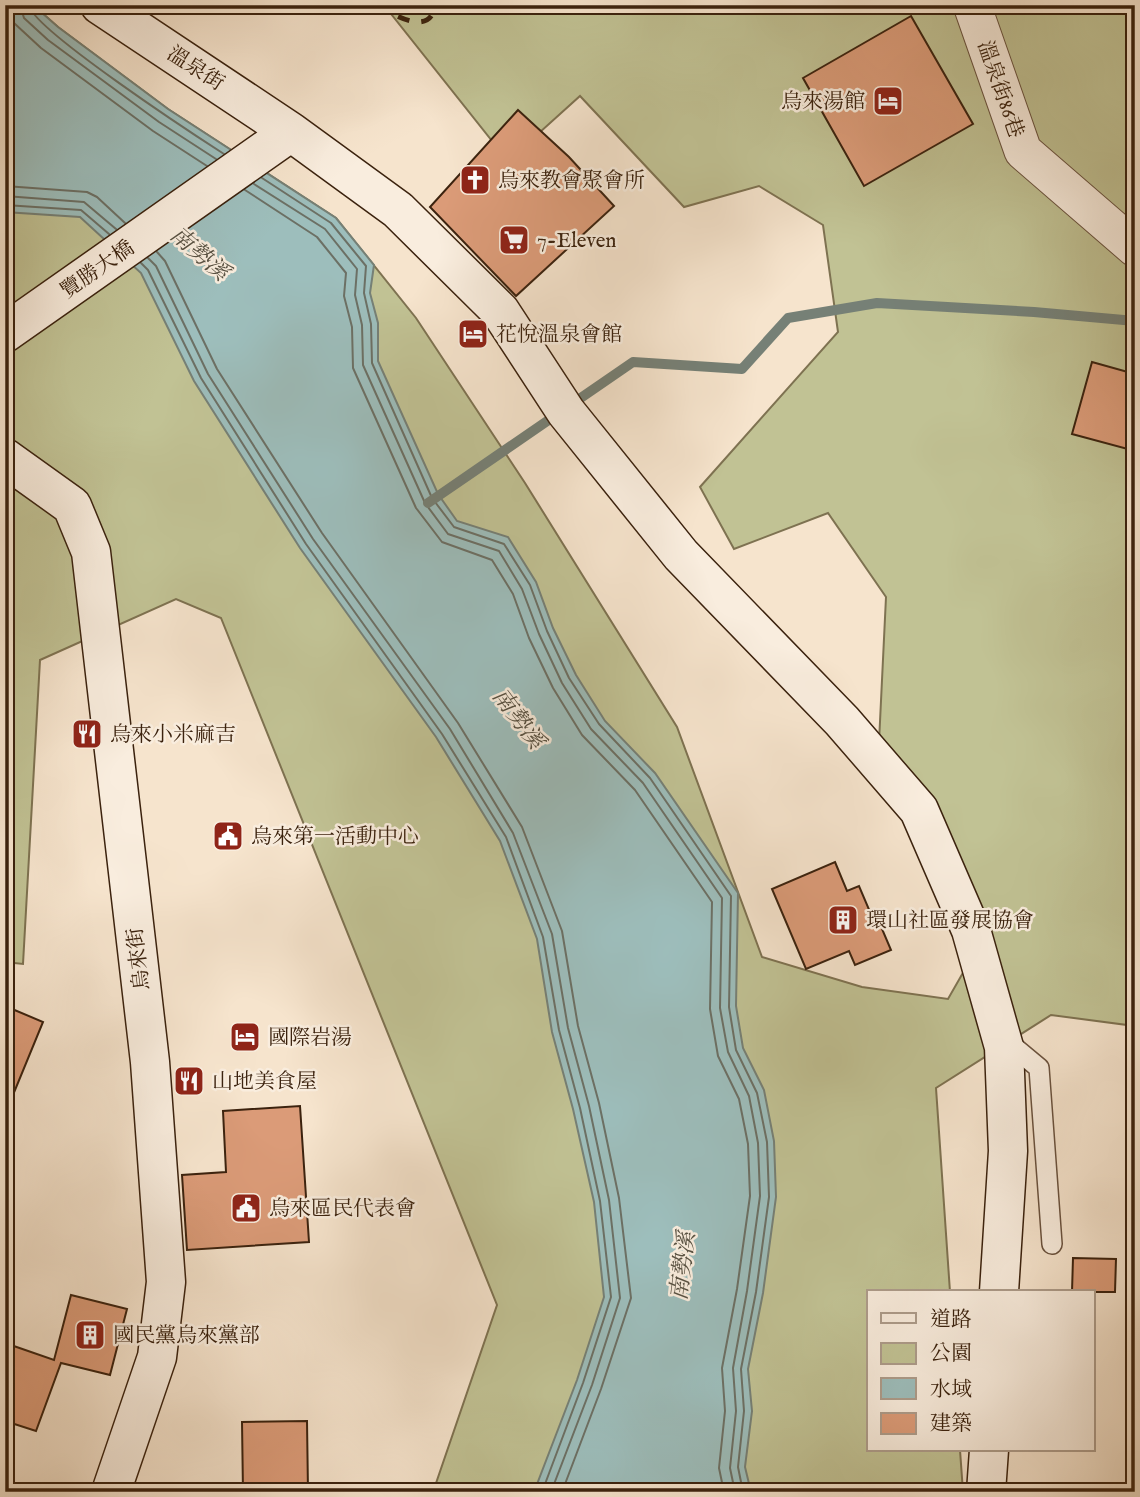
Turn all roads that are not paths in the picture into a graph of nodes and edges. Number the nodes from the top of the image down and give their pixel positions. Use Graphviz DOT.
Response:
graph roads {
  1 [pos="100,5"];
  2 [pos="972,5"];
  3 [pos="291,132"];
  4 [pos="1135,248"];
  5 [pos="5,333"];
  6 [pos="5,457"];
  7 [pos="999,1035"];
  8 [pos="1052,1244"];
  9 [pos="999,1290"];
  10 [pos="989,1452"];
  11 [pos="111,1492"];
  12 [pos="986,1492"];
  1 -- 3 [label="street, 溫泉街"];
  2 -- 4 [label="street, 溫泉街86巷"];
  3 -- 5 [label="street, 覽勝大橋"];
  3 -- 7 [label="street, 溫泉街"];
  6 -- 11 [label="street, 烏來街"];
  7 -- 8 [label="lane"];
  7 -- 9 [label="street, 溫泉街"];
  10 -- 12 [label="street"];
}
